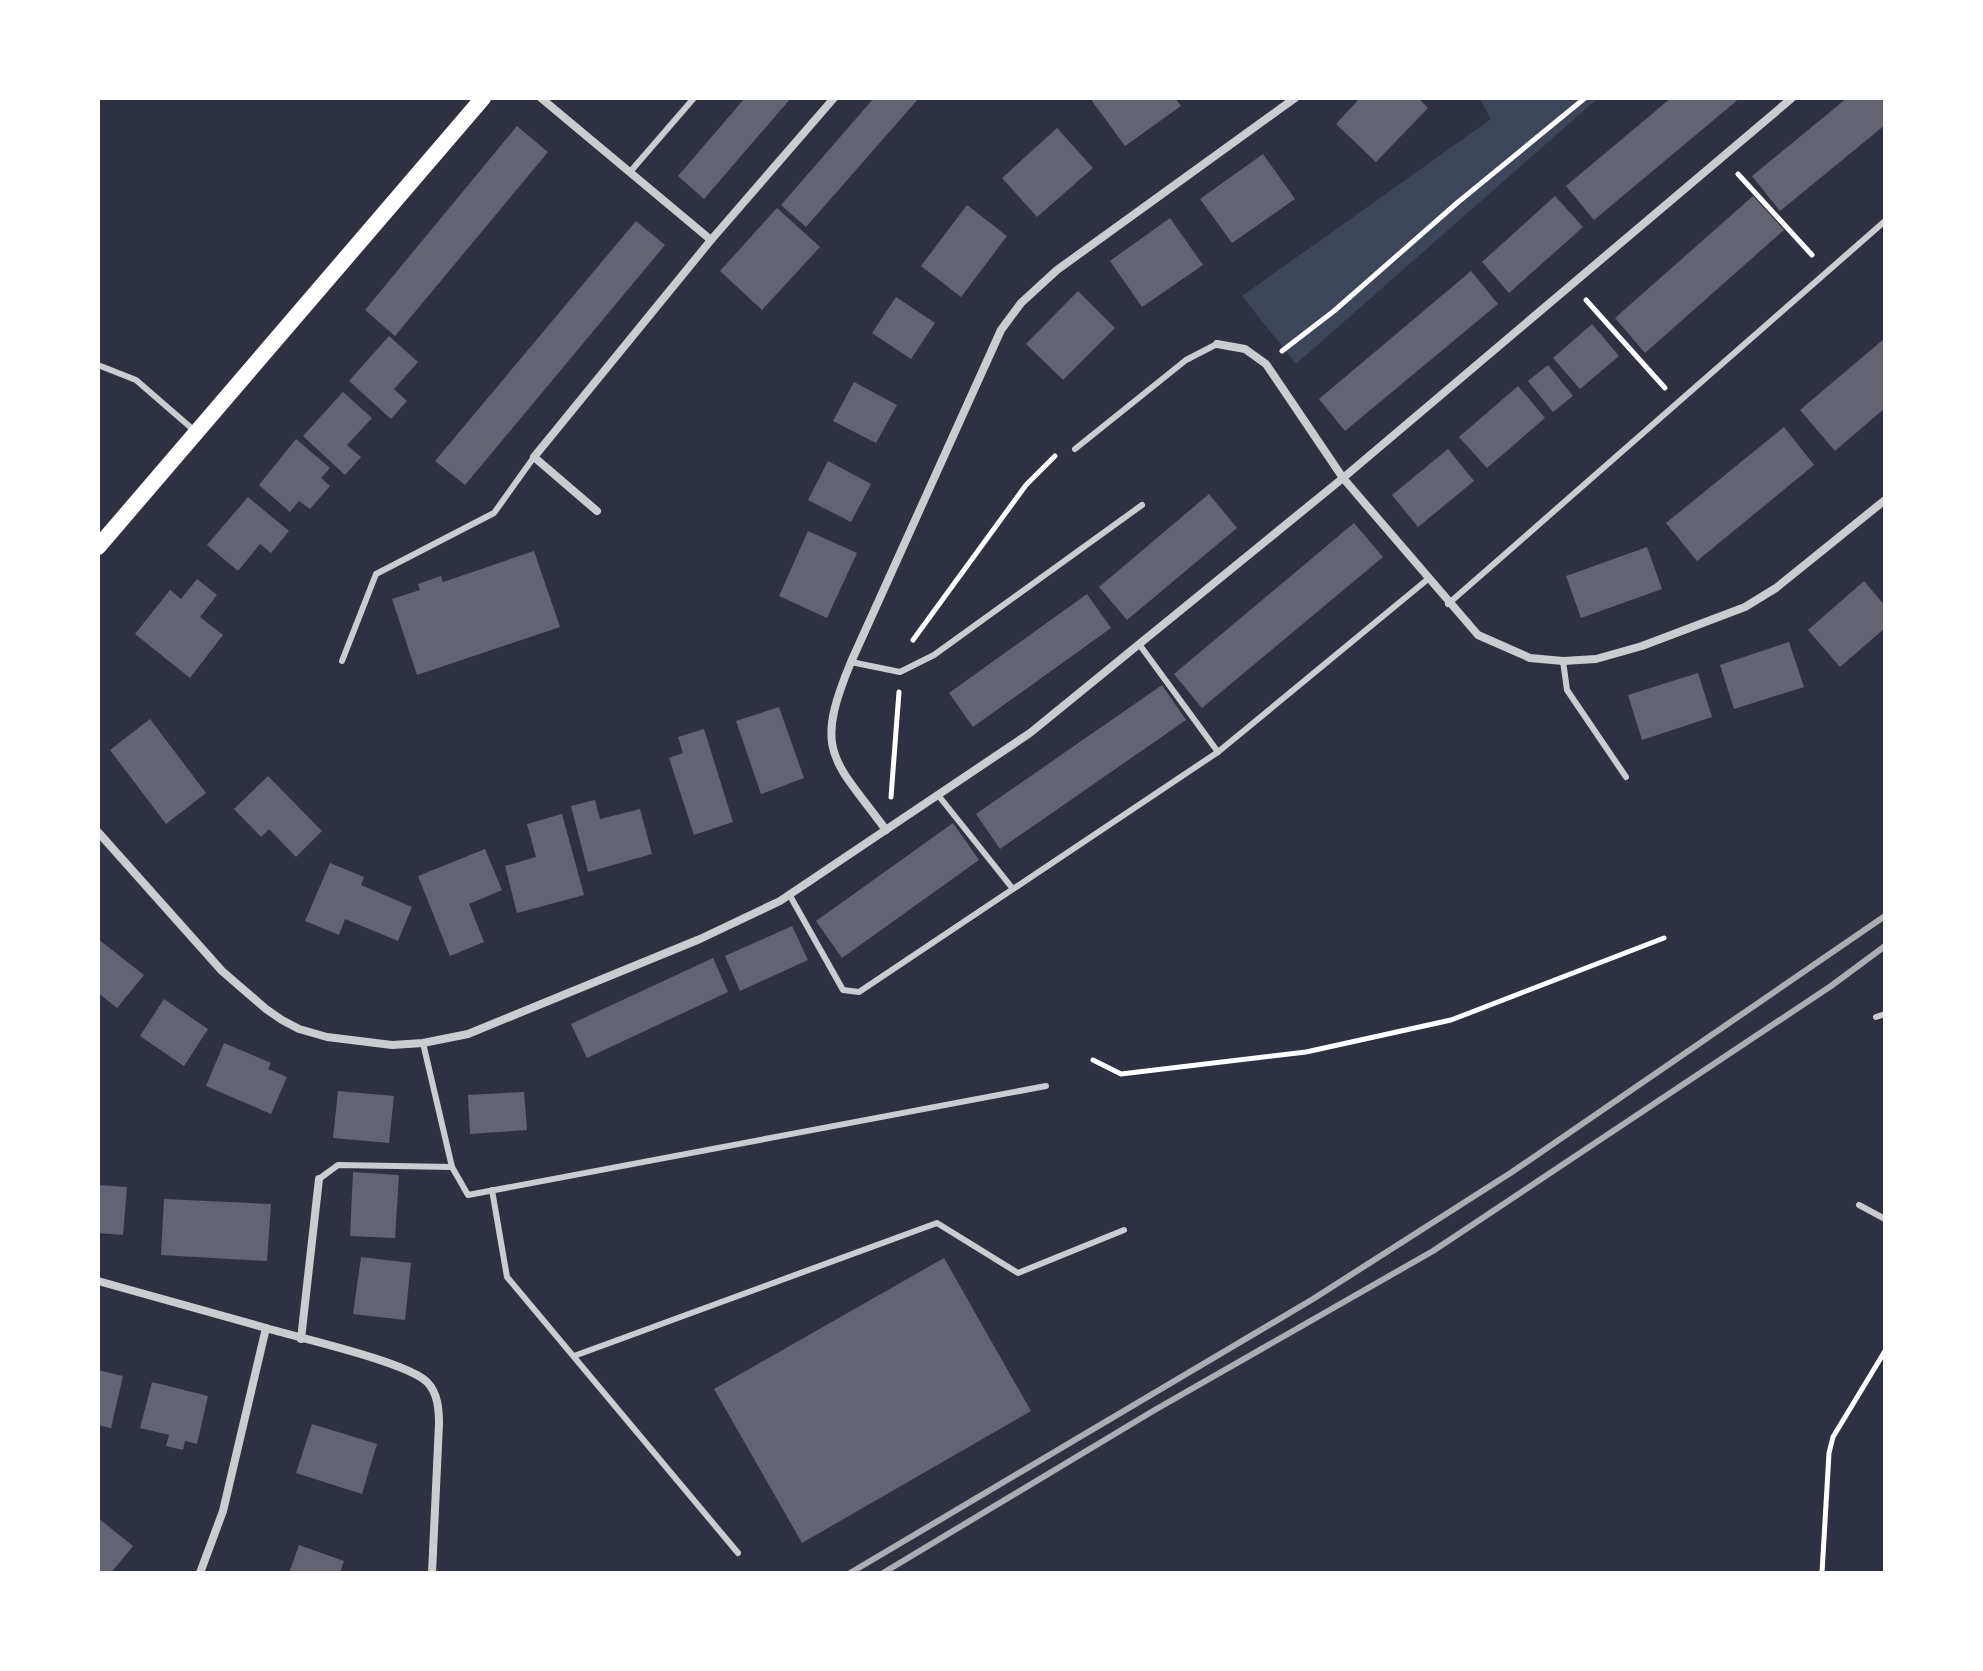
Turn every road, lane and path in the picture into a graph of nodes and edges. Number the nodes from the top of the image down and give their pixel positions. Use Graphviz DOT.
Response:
graph roads {
  1 [pos="483,98"];
  2 [pos="541,98"];
  3 [pos="694,98"];
  4 [pos="834,98"];
  5 [pos="1295,98"];
  6 [pos="1585,98"];
  7 [pos="1792,98"];
  8 [pos="1723,156"];
  9 [pos="630,172"];
  10 [pos="1885,221"];
  11 [pos="711,240"];
  12 [pos="1826,271"];
  13 [pos="1572,284"];
  14 [pos="1217,344"];
  15 [pos="1266,364"];
  16 [pos="98,365"];
  17 [pos="1678,402"];
  18 [pos="196,432"];
  19 [pos="1075,449"];
  20 [pos="534,457"];
  21 [pos="1343,478"];
  22 [pos="1885,500"];
  23 [pos="1142,505"];
  24 [pos="597,511"];
  25 [pos="98,547"];
  26 [pos="1428,579"];
  27 [pos="1448,604"];
  28 [pos="1139,644"];
  29 [pos="342,661"];
  30 [pos="1563,661"];
  31 [pos="851,662"];
  32 [pos="900,672"];
  33 [pos="1218,752"];
  34 [pos="1626,777"];
  35 [pos="938,795"];
  36 [pos="886,830"];
  37 [pos="98,832"];
  38 [pos="1013,889"];
  39 [pos="789,894"];
  40 [pos="1664,938"];
  41 [pos="1885,1014"];
  42 [pos="1876,1017"];
  43 [pos="423,1043"];
  44 [pos="1093,1060"];
  45 [pos="1046,1086"];
  46 [pos="452,1167"];
  47 [pos="319,1179"];
  48 [pos="492,1190"];
  49 [pos="1859,1205"];
  50 [pos="1885,1219"];
  51 [pos="1124,1230"];
  52 [pos="98,1281"];
  53 [pos="266,1328"];
  54 [pos="301,1339"];
  55 [pos="1885,1351"];
  56 [pos="574,1356"];
  57 [pos="738,1553"];
  58 [pos="200,1573"];
  59 [pos="432,1573"];
  60 [pos="1822,1573"];
  1 -- 18 [label="main road"];
  2 -- 9 [label="street"];
  3 -- 9 [label="lane"];
  4 -- 11 [label="street"];
  5 -- 31 [label="street"];
  6 -- 15 [label="path"];
  7 -- 8 [label="street"];
  8 -- 12 [label="path"];
  8 -- 13 [label="street"];
  9 -- 11 [label="street"];
  10 -- 12 [label="lane"];
  11 -- 20 [label="street"];
  12 -- 17 [label="lane"];
  13 -- 17 [label="path"];
  13 -- 21 [label="street"];
  14 -- 15 [label="street"];
  14 -- 19 [label="lane"];
  15 -- 21 [label="street"];
  16 -- 18 [label="lane"];
  17 -- 27 [label="lane"];
  18 -- 25 [label="main road"];
  19 -- 32 [label="path"];
  20 -- 24 [label="street"];
  20 -- 29 [label="lane"];
  21 -- 26 [label="street"];
  21 -- 28 [label="street"];
  22 -- 30 [label="street"];
  23 -- 32 [label="lane"];
  26 -- 27 [label="street"];
  26 -- 33 [label="lane"];
  27 -- 30 [label="street"];
  28 -- 33 [label="lane"];
  28 -- 35 [label="street"];
  30 -- 34 [label="lane"];
  31 -- 32 [label="lane"];
  31 -- 36 [label="street"];
  32 -- 36 [label="path"];
  33 -- 38 [label="lane"];
  35 -- 36 [label="street"];
  35 -- 38 [label="lane"];
  36 -- 39 [label="street"];
  37 -- 43 [label="street"];
  38 -- 39 [label="lane"];
  39 -- 43 [label="street"];
  40 -- 44 [label="path"];
  41 -- 42 [label="lane"];
  43 -- 46 [label="lane"];
  45 -- 48 [label="lane"];
  46 -- 47 [label="lane"];
  46 -- 48 [label="lane"];
  47 -- 54 [label="street"];
  48 -- 56 [label="lane"];
  49 -- 50 [label="lane"];
  51 -- 56 [label="lane"];
  52 -- 53 [label="street"];
  53 -- 54 [label="street"];
  53 -- 58 [label="street"];
  54 -- 59 [label="street"];
  55 -- 60 [label="path"];
  56 -- 57 [label="lane"];
}
